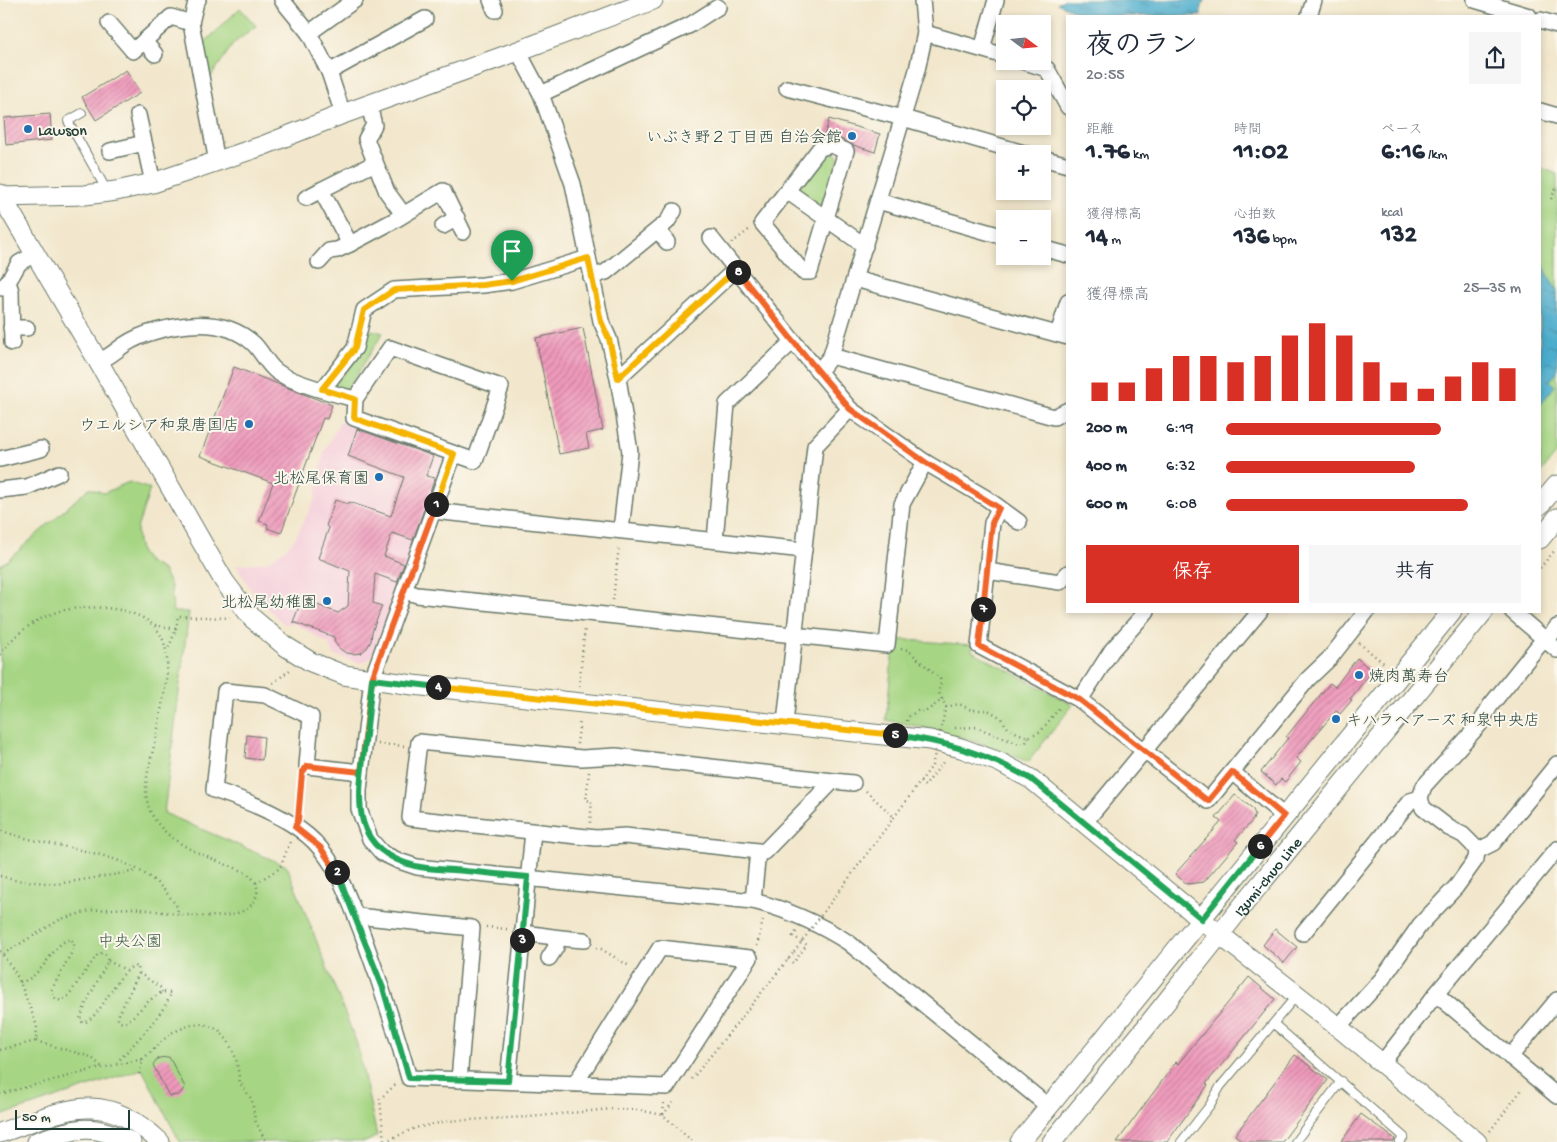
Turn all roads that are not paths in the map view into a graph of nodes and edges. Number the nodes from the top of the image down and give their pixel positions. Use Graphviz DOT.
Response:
graph roads {
  1 [pos="198,0"];
  2 [pos="282,0"];
  3 [pos="355,0"];
  4 [pos="653,0"];
  5 [pos="922,0"];
  6 [pos="996,0"];
  7 [pos="1314,0"];
  8 [pos="1475,0"];
  9 [pos="718,7"];
  10 [pos="1309,15"];
  11 [pos="1526,15"];
  12 [pos="425,19"];
  13 [pos="1541,20"];
  14 [pos="110,23"];
  15 [pos="190,23"];
  16 [pos="1557,25"];
  17 [pos="309,33"];
  18 [pos="925,33"];
  19 [pos="144,41"];
  20 [pos="982,49"];
  21 [pos="518,51"];
  22 [pos="996,53"];
  23 [pos="155,54"];
  24 [pos="1048,70"];
  25 [pos="329,72"];
  26 [pos="787,88"];
  27 [pos="541,94"];
  28 [pos="1066,103"];
  29 [pos="369,105"];
  30 [pos="1541,111"];
  31 [pos="82,113"];
  32 [pos="138,114"];
  33 [pos="343,114"];
  34 [pos="1557,116"];
  35 [pos="903,118"];
  36 [pos="144,143"];
  37 [pos="996,145"];
  38 [pos="110,150"];
  39 [pos="1051,161"];
  40 [pos="216,162"];
  41 [pos="375,163"];
  42 [pos="1066,165"];
  43 [pos="153,183"];
  44 [pos="321,190"];
  45 [pos="787,190"];
  46 [pos="108,192"];
  47 [pos="1,196"];
  48 [pos="306,198"];
  49 [pos="878,201"];
  50 [pos="674,210"];
  51 [pos="403,214"];
  52 [pos="457,218"];
  53 [pos="826,218"];
  54 [pos="443,226"];
  55 [pos="658,230"];
  56 [pos="464,232"];
  57 [pos="996,234"];
  58 [pos="711,238"];
  59 [pos="667,242"];
  60 [pos="350,244"];
  61 [pos="865,246"];
  62 [pos="1051,250"];
  63 [pos="35,254"];
  64 [pos="1066,254"];
  65 [pos="588,258"];
  66 [pos="319,262"];
  67 [pos="736,269"];
  68 [pos="591,277"];
  69 [pos="855,278"];
  70 [pos="4,286"];
  71 [pos="1066,316"];
  72 [pos="17,333"];
  73 [pos="1063,336"];
  74 [pos="793,341"];
  75 [pos="831,356"];
  76 [pos="98,361"];
  77 [pos="818,371"];
  78 [pos="618,378"];
  79 [pos="322,389"];
  80 [pos="355,399"];
  81 [pos="850,409"];
  82 [pos="1066,411"];
  83 [pos="41,449"];
  84 [pos="454,454"];
  85 [pos="0,459"];
  86 [pos="925,462"];
  87 [pos="59,473"];
  88 [pos="1557,485"];
  89 [pos="0,490"];
  90 [pos="1541,504"];
  91 [pos="999,508"];
  92 [pos="433,511"];
  93 [pos="1557,518"];
  94 [pos="1019,522"];
  95 [pos="621,530"];
  96 [pos="1541,538"];
  97 [pos="716,540"];
  98 [pos="804,550"];
  99 [pos="987,571"];
  100 [pos="1066,575"];
  101 [pos="405,591"];
  102 [pos="1145,613"];
  103 [pos="1258,613"];
  104 [pos="1365,613"];
  105 [pos="1450,613"];
  106 [pos="1482,613"];
  107 [pos="1514,613"];
  108 [pos="1557,627"];
  109 [pos="795,635"];
  110 [pos="1551,646"];
  111 [pos="372,679"];
  112 [pos="1075,696"];
  113 [pos="786,723"];
  114 [pos="1145,750"];
  115 [pos="1557,764"];
  116 [pos="361,772"];
  117 [pos="1232,772"];
  118 [pos="833,781"];
  119 [pos="852,783"];
  120 [pos="1420,798"];
  121 [pos="1284,816"];
  122 [pos="1085,822"];
  123 [pos="533,832"];
  124 [pos="1557,848"];
  125 [pos="758,851"];
  126 [pos="1477,851"];
  127 [pos="528,877"];
  128 [pos="753,901"];
  129 [pos="356,916"];
  130 [pos="1202,919"];
  131 [pos="522,933"];
  132 [pos="1303,933"];
  133 [pos="1219,934"];
  134 [pos="556,938"];
  135 [pos="584,940"];
  136 [pos="549,958"];
  137 [pos="1436,994"];
  138 [pos="1297,995"];
  139 [pos="1557,1000"];
  140 [pos="1274,1024"];
  141 [pos="1338,1027"];
  142 [pos="1510,1057"];
  143 [pos="1382,1063"];
  144 [pos="459,1080"];
  145 [pos="508,1081"];
  146 [pos="1341,1081"];
  147 [pos="575,1084"];
  148 [pos="1557,1096"];
  149 [pos="1049,1107"];
  150 [pos="0,1133"];
  151 [pos="1474,1139"];
  152 [pos="36,1142"];
  153 [pos="131,1142"];
  154 [pos="160,1142"];
  155 [pos="1020,1142"];
  156 [pos="1052,1142"];
  157 [pos="1181,1142"];
  158 [pos="1295,1142"];
  159 [pos="1400,1142"];
  1 -- 15 [label="street"];
  2 -- 17 [label="street"];
  3 -- 17 [label="street"];
  4 -- 21 [label="street"];
  5 -- 18 [label="street"];
  6 -- 20 [label="street"];
  7 -- 10 [label="street"];
  8 -- 11 [label="street"];
  9 -- 27 [label="street"];
  12 -- 25 [label="street"];
  13 -- 16 [label="street"];
  14 -- 19 [label="street"];
  15 -- 19 [label="street"];
  15 -- 40 [label="street"];
  17 -- 25 [label="street"];
  18 -- 20 [label="street"];
  18 -- 35 [label="street"];
  19 -- 23 [label="street"];
  20 -- 22 [label="street"];
  21 -- 27 [label="street"];
  21 -- 29 [label="street"];
  24 -- 28 [label="street"];
  25 -- 33 [label="street"];
  26 -- 35 [label="street"];
  27 -- 65 [label="street"];
  29 -- 33 [label="street"];
  29 -- 41 [label="street"];
  30 -- 34 [label="street"];
  31 -- 46 [label="lane"];
  32 -- 36 [label="street"];
  33 -- 40 [label="street"];
  35 -- 37 [label="street"];
  35 -- 49 [label="street"];
  36 -- 38 [label="street"];
  36 -- 43 [label="street"];
  39 -- 42 [label="street"];
  40 -- 43 [label="street"];
  41 -- 44 [label="street"];
  41 -- 51 [label="street"];
  43 -- 46 [label="street"];
  44 -- 48 [label="street"];
  44 -- 60 [label="street"];
  45 -- 53 [label="street"];
  45 -- 53 [label="street"];
  45 -- 53 [label="street"];
  46 -- 47 [label="street"];
  47 -- 63 [label="street"];
  49 -- 57 [label="street"];
  49 -- 61 [label="street"];
  50 -- 55 [label="street"];
  51 -- 52 [label="street"];
  51 -- 60 [label="street"];
  52 -- 54 [label="street"];
  52 -- 56 [label="street"];
  53 -- 61 [label="street"];
  55 -- 59 [label="street"];
  55 -- 68 [label="street"];
  58 -- 67 [label="street"];
  60 -- 66 [label="street"];
  61 -- 69 [label="street"];
  62 -- 64 [label="street"];
  63 -- 70 [label="street"];
  63 -- 76 [label="street"];
  65 -- 68 [label="street"];
  65 -- 79 [label="street"];
  67 -- 74 [label="street"];
  67 -- 78 [label="street"];
  68 -- 78 [label="street"];
  69 -- 73 [label="street"];
  69 -- 75 [label="street"];
  70 -- 72 [label="street"];
  71 -- 73 [label="street"];
  74 -- 77 [label="street"];
  74 -- 97 [label="street"];
  75 -- 77 [label="street"];
  75 -- 82 [label="street"];
  76 -- 79 [label="street"];
  76 -- 111 [label="street"];
  77 -- 81 [label="street"];
  78 -- 95 [label="street"];
  79 -- 80 [label="street"];
  80 -- 84 [label="street"];
  80 -- 84 [label="street"];
  81 -- 86 [label="street"];
  81 -- 98 [label="street"];
  83 -- 85 [label="street"];
  84 -- 92 [label="street"];
  86 -- 91 [label="street"];
  86 -- 109 [label="street"];
  87 -- 89 [label="street"];
  88 -- 90 [label="street"];
  91 -- 94 [label="street"];
  91 -- 99 [label="street"];
  92 -- 95 [label="street"];
  92 -- 101 [label="street"];
  93 -- 96 [label="street"];
  95 -- 97 [label="street"];
  97 -- 98 [label="street"];
  98 -- 109 [label="street"];
  99 -- 100 [label="street"];
  99 -- 112 [label="street"];
  101 -- 109 [label="street"];
  101 -- 111 [label="street"];
  102 -- 112 [label="street"];
  103 -- 114 [label="street"];
  104 -- 117 [label="street"];
  105 -- 121 [label="street, Izumi-chuo Line"];
  106 -- 133 [label="street, Izumi-chuo Line"];
  107 -- 110 [label="street"];
  108 -- 110 [label="street"];
  109 -- 113 [label="street"];
  110 -- 120 [label="street"];
  111 -- 113 [label="street"];
  111 -- 116 [label="street"];
  112 -- 114 [label="street"];
  113 -- 122 [label="street"];
  114 -- 117 [label="street"];
  114 -- 122 [label="street"];
  115 -- 126 [label="street"];
  116 -- 127 [label="street"];
  116 -- 129 [label="street"];
  117 -- 121 [label="street"];
  118 -- 119 [label="street"];
  118 -- 123 [label="street"];
  118 -- 125 [label="street"];
  120 -- 126 [label="street"];
  120 -- 132 [label="street"];
  121 -- 130 [label="street, Izumi-chuo Line"];
  122 -- 130 [label="street"];
  123 -- 125 [label="street"];
  123 -- 127 [label="street"];
  124 -- 137 [label="street"];
  125 -- 128 [label="street"];
  126 -- 141 [label="street"];
  127 -- 128 [label="street"];
  127 -- 131 [label="street"];
  128 -- 149 [label="street"];
  129 -- 144 [label="street"];
  129 -- 144 [label="street"];
  130 -- 133 [label="street"];
  130 -- 149 [label="street, Izumi-chuo Line"];
  131 -- 134 [label="street"];
  131 -- 145 [label="street"];
  133 -- 138 [label="street"];
  133 -- 156 [label="street, Izumi-chuo Line"];
  134 -- 135 [label="street"];
  134 -- 136 [label="street"];
  137 -- 142 [label="street"];
  137 -- 143 [label="street"];
  138 -- 140 [label="lane"];
  138 -- 141 [label="street"];
  139 -- 142 [label="street"];
  140 -- 146 [label="lane"];
  140 -- 157 [label="lane"];
  141 -- 143 [label="street"];
  142 -- 148 [label="street"];
  143 -- 151 [label="street"];
  144 -- 145 [label="street"];
  145 -- 147 [label="street"];
  146 -- 158 [label="lane"];
  146 -- 159 [label="lane"];
  147 -- 147 [label="street"];
  149 -- 155 [label="street, Izumi-chuo Line"];
  150 -- 154 [label="street"];
  152 -- 153 [label="street"];
}
